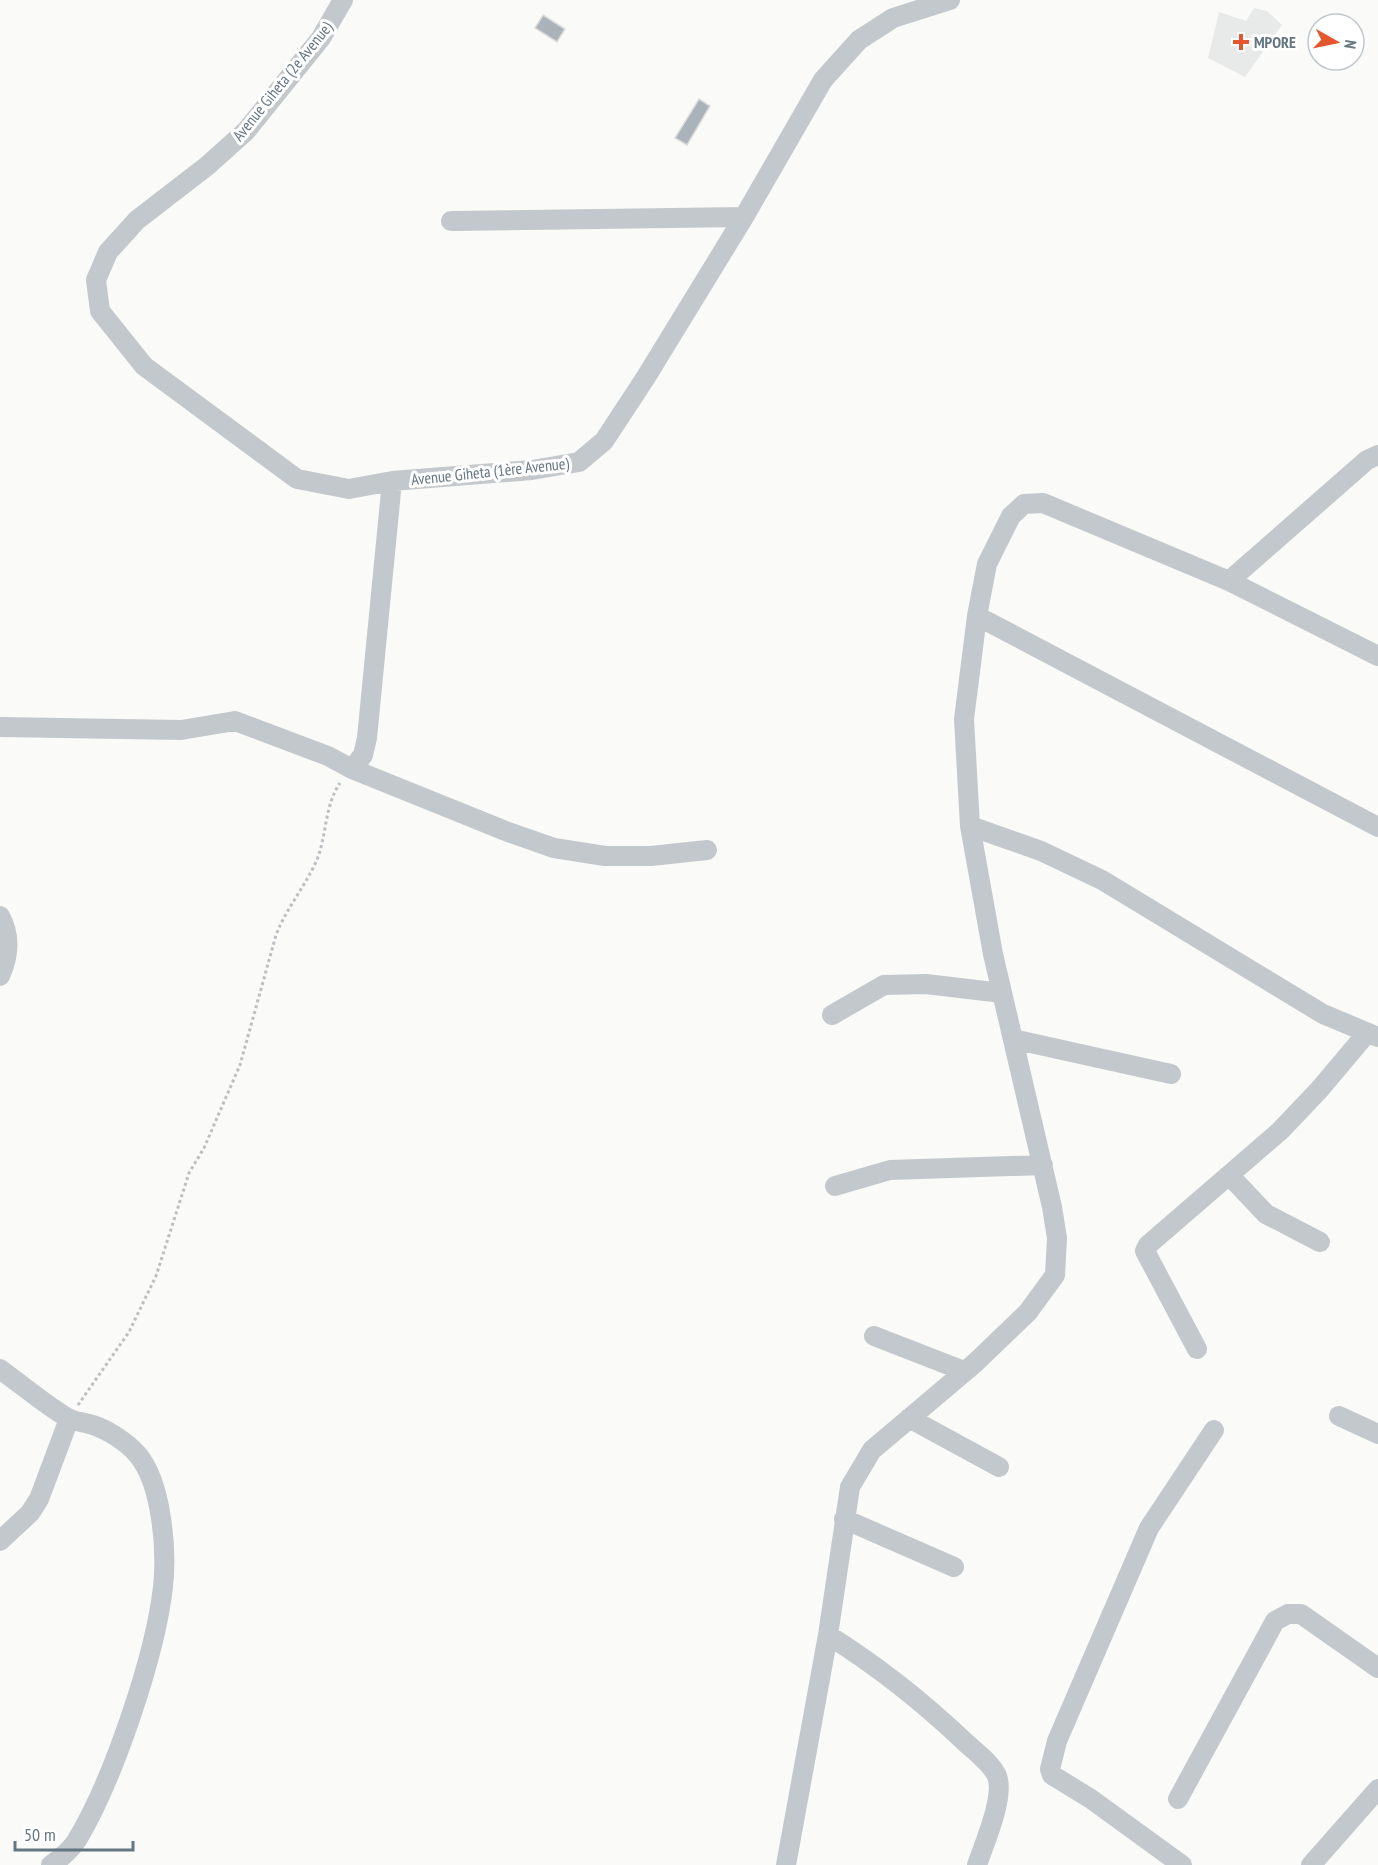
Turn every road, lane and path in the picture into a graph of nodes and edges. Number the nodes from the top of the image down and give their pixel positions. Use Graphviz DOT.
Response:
graph roads {
  1 [pos="343,0"];
  2 [pos="950,0"];
  3 [pos="744,217"];
  4 [pos="452,221"];
  5 [pos="108,252"];
  6 [pos="1378,455"];
  7 [pos="392,481"];
  8 [pos="1229,581"];
  9 [pos="977,616"];
  10 [pos="1378,656"];
  11 [pos="0,727"];
  12 [pos="352,769"];
  13 [pos="970,826"];
  14 [pos="1378,827"];
  15 [pos="707,850"];
  16 [pos="0,916"];
  17 [pos="0,976"];
  18 [pos="1002,993"];
  19 [pos="832,1016"];
  20 [pos="1372,1035"];
  21 [pos="1013,1039"];
  22 [pos="1172,1074"];
  23 [pos="1043,1165"];
  24 [pos="1229,1175"];
  25 [pos="835,1186"];
  26 [pos="1320,1242"];
  27 [pos="874,1336"];
  28 [pos="1197,1349"];
  29 [pos="0,1369"];
  30 [pos="964,1371"];
  31 [pos="1339,1416"];
  32 [pos="909,1418"];
  33 [pos="69,1419"];
  34 [pos="1214,1430"];
  35 [pos="1378,1434"];
  36 [pos="999,1467"];
  37 [pos="844,1519"];
  38 [pos="0,1541"];
  39 [pos="954,1567"];
  40 [pos="828,1635"];
  41 [pos="1378,1668"];
  42 [pos="1378,1789"];
  43 [pos="1178,1798"];
  44 [pos="51,1865"];
  45 [pos="786,1865"];
  46 [pos="977,1865"];
  47 [pos="1182,1865"];
  48 [pos="1311,1865"];
  1 -- 5 [label="street, Avenue Giheta (2e Avenue)"];
  2 -- 3 [label="street, Avenue Giheta (1ère Avenue)"];
  3 -- 4 [label="street"];
  3 -- 7 [label="street, Avenue Giheta (1ère Avenue)"];
  5 -- 7 [label="street, Avenue Giheta (1ère Avenue)"];
  6 -- 8 [label="street"];
  7 -- 12 [label="street"];
  8 -- 9 [label="street"];
  8 -- 10 [label="street"];
  9 -- 13 [label="street"];
  9 -- 14 [label="street"];
  11 -- 12 [label="street"];
  12 -- 15 [label="street"];
  12 -- 33 [label="path"];
  13 -- 18 [label="street"];
  13 -- 20 [label="street"];
  16 -- 17 [label="street"];
  18 -- 19 [label="street"];
  18 -- 21 [label="street"];
  20 -- 24 [label="street"];
  21 -- 22 [label="street"];
  21 -- 23 [label="street"];
  23 -- 25 [label="street"];
  23 -- 30 [label="street"];
  24 -- 26 [label="street"];
  24 -- 28 [label="street"];
  27 -- 30 [label="street"];
  29 -- 33 [label="street"];
  30 -- 32 [label="street"];
  31 -- 35 [label="street"];
  32 -- 36 [label="street"];
  32 -- 37 [label="street"];
  33 -- 38 [label="street"];
  33 -- 44 [label="street"];
  34 -- 47 [label="street"];
  37 -- 39 [label="street"];
  37 -- 40 [label="street"];
  40 -- 45 [label="street"];
  40 -- 46 [label="street"];
  41 -- 43 [label="street"];
  42 -- 48 [label="street"];
}
